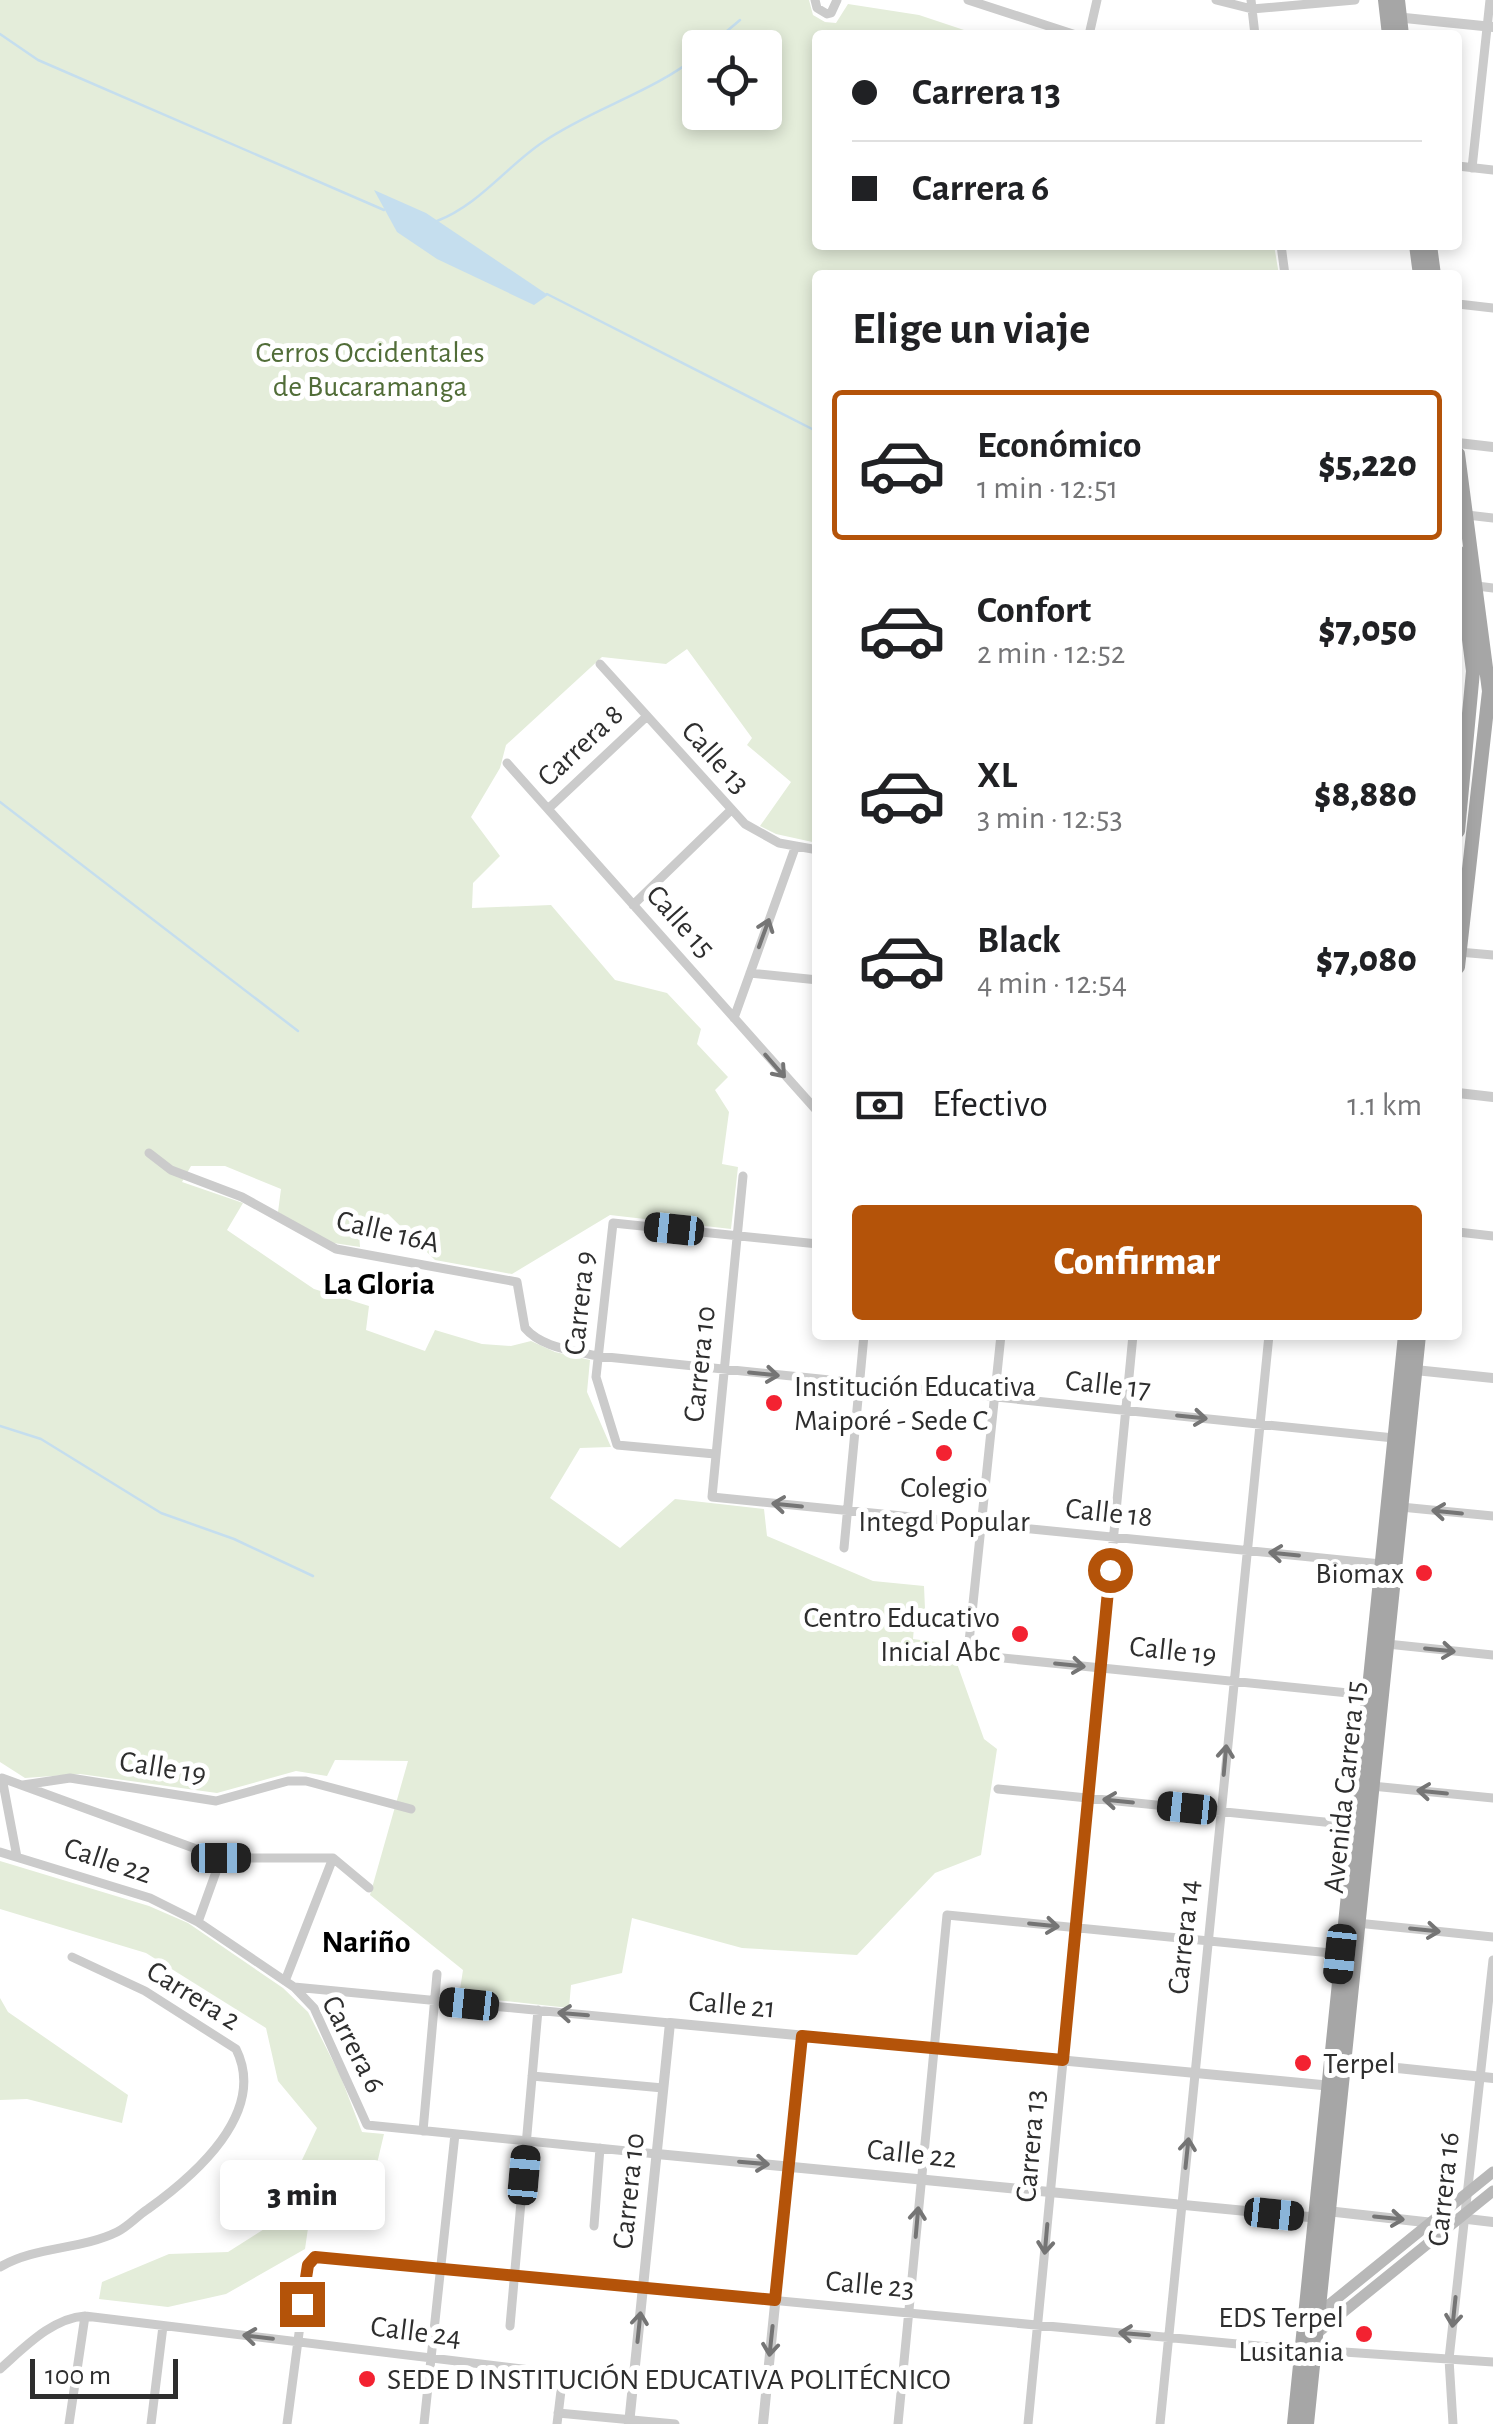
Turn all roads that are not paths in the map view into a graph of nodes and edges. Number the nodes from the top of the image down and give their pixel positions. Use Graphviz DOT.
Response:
graph roads {
  1 [pos="815,0"];
  2 [pos="837,0"];
  3 [pos="968,0"];
  4 [pos="1097,0"];
  5 [pos="1216,0"];
  6 [pos="1355,0"];
  7 [pos="1385,0"];
  8 [pos="1398,0"];
  9 [pos="1490,0"];
  10 [pos="1335,1"];
  11 [pos="1252,4"];
  12 [pos="1393,17"];
  13 [pos="1490,27"];
  14 [pos="1061,30"];
  15 [pos="1089,30"];
  16 [pos="1255,30"];
  17 [pos="1390,30"];
  18 [pos="1400,30"];
  19 [pos="1462,167"];
  20 [pos="1472,168"];
  21 [pos="1493,170"];
  22 [pos="1462,304"];
  23 [pos="1493,308"];
  24 [pos="1462,444"];
  25 [pos="1493,447"];
  26 [pos="1462,481"];
  27 [pos="1467,515"];
  28 [pos="1493,518"];
  29 [pos="1462,580"];
  30 [pos="1485,587"];
  31 [pos="600,664"];
  32 [pos="1472,686"];
  33 [pos="1491,692"];
  34 [pos="646,716"];
  35 [pos="1466,750"];
  36 [pos="1487,758"];
  37 [pos="507,763"];
  38 [pos="1462,791"];
  39 [pos="548,809"];
  40 [pos="730,811"];
  41 [pos="795,848"];
  42 [pos="812,849"];
  43 [pos="633,904"];
  44 [pos="1462,931"];
  45 [pos="1493,955"];
  46 [pos="1462,959"];
  47 [pos="750,973"];
  48 [pos="812,979"];
  49 [pos="734,1018"];
  50 [pos="1462,1093"];
  51 [pos="1493,1097"];
  52 [pos="812,1105"];
  53 [pos="148,1153"];
  54 [pos="742,1176"];
  55 [pos="1462,1232"];
  56 [pos="736,1236"];
  57 [pos="1493,1236"];
  58 [pos="812,1243"];
  59 [pos="526,1328"];
  60 [pos="863,1340"];
  61 [pos="1000,1340"];
  62 [pos="1133,1340"];
  63 [pos="1268,1340"];
  64 [pos="1404,1340"];
  65 [pos="1418,1340"];
  66 [pos="597,1356"];
  67 [pos="724,1370"];
  68 [pos="1415,1370"];
  69 [pos="1493,1378"];
  70 [pos="859,1384"];
  71 [pos="994,1398"];
  72 [pos="1125,1411"];
  73 [pos="1260,1424"];
  74 [pos="1394,1438"];
  75 [pos="715,1454"];
  76 [pos="712,1497"];
  77 [pos="1401,1507"];
  78 [pos="847,1511"];
  79 [pos="1493,1516"];
  80 [pos="980,1524"];
  81 [pos="1113,1537"];
  82 [pos="844,1548"];
  83 [pos="1246,1550"];
  84 [pos="1381,1564"];
  85 [pos="1386,1644"];
  86 [pos="1493,1655"];
  87 [pos="1101,1668"];
  88 [pos="1232,1681"];
  89 [pos="1368,1694"];
  90 [pos="2,1778"];
  91 [pos="23,1786"];
  92 [pos="1372,1786"];
  93 [pos="998,1788"];
  94 [pos="1088,1798"];
  95 [pos="1493,1798"];
  96 [pos="3,1800"];
  97 [pos="410,1809"];
  98 [pos="1220,1811"];
  99 [pos="1354,1825"];
  100 [pos="0,1852"];
  101 [pos="17,1857"];
  102 [pos="221,1858"];
  103 [pos="333,1858"];
  104 [pos="369,1888"];
  105 [pos="198,1922"];
  106 [pos="1357,1923"];
  107 [pos="1076,1928"];
  108 [pos="1493,1938"];
  109 [pos="1207,1941"];
  110 [pos="1340,1954"];
  111 [pos="72,1957"];
  112 [pos="1493,1960"];
  113 [pos="437,1974"];
  114 [pos="289,1984"];
  115 [pos="434,2000"];
  116 [pos="538,2010"];
  117 [pos="670,2023"];
  118 [pos="802,2036"];
  119 [pos="934,2048"];
  120 [pos="1063,2060"];
  121 [pos="1336,2061"];
  122 [pos="1194,2073"];
  123 [pos="532,2076"];
  124 [pos="1487,2077"];
  125 [pos="1333,2086"];
  126 [pos="663,2088"];
  127 [pos="367,2126"];
  128 [pos="422,2131"];
  129 [pos="455,2134"];
  130 [pos="526,2141"];
  131 [pos="600,2148"];
  132 [pos="657,2154"];
  133 [pos="789,2166"];
  134 [pos="1493,2172"];
  135 [pos="921,2180"];
  136 [pos="1493,2190"];
  137 [pos="1050,2192"];
  138 [pos="1468,2192"];
  139 [pos="1182,2205"];
  140 [pos="1320,2214"];
  141 [pos="1460,2219"];
  142 [pos="1430,2222"];
  143 [pos="1493,2222"];
  144 [pos="594,2226"];
  145 [pos="0,2267"];
  146 [pos="442,2269"];
  147 [pos="514,2276"];
  148 [pos="643,2288"];
  149 [pos="775,2300"];
  150 [pos="908,2313"];
  151 [pos="1318,2314"];
  152 [pos="86,2316"];
  153 [pos="1038,2325"];
  154 [pos="163,2326"];
  155 [pos="510,2326"];
  156 [pos="1310,2330"];
  157 [pos="1169,2338"];
  158 [pos="297,2342"];
  159 [pos="1308,2350"];
  160 [pos="432,2358"];
  161 [pos="1449,2359"];
  162 [pos="1493,2362"];
  163 [pos="0,2369"];
  164 [pos="557,2418"];
  165 [pos="630,2422"];
  166 [pos="69,2424"];
  167 [pos="151,2424"];
  168 [pos="286,2424"];
  169 [pos="424,2424"];
  170 [pos="675,2424"];
  171 [pos="763,2424"];
  172 [pos="898,2424"];
  173 [pos="1028,2424"];
  174 [pos="1160,2424"];
  175 [pos="1294,2424"];
  176 [pos="1307,2424"];
  177 [pos="1453,2424"];
  1 -- 2 [label="street"];
  3 -- 14 [label="street"];
  4 -- 15 [label="street"];
  5 -- 11 [label="street"];
  6 -- 10 [label="street"];
  7 -- 12 [label="main road"];
  8 -- 12 [label="main road"];
  9 -- 13 [label="street"];
  10 -- 11 [label="street"];
  11 -- 16 [label="street"];
  12 -- 13 [label="street"];
  12 -- 17 [label="main road"];
  12 -- 18 [label="main road"];
  13 -- 20 [label="street"];
  19 -- 20 [label="street"];
  20 -- 21 [label="street"];
  22 -- 23 [label="street"];
  24 -- 25 [label="street"];
  26 -- 27 [label="main road"];
  27 -- 28 [label="street"];
  27 -- 30 [label="main road"];
  29 -- 32 [label="main road"];
  30 -- 33 [label="main road"];
  31 -- 34 [label="street, Calle 13"];
  32 -- 33 [label="street"];
  32 -- 35 [label="main road"];
  33 -- 36 [label="main road"];
  34 -- 39 [label="street, Carrera 8"];
  34 -- 40 [label="street, Calle 13"];
  35 -- 36 [label="main road"];
  35 -- 38 [label="main road"];
  36 -- 44 [label="main road"];
  37 -- 39 [label="street, Calle 15"];
  39 -- 43 [label="street, Calle 15"];
  40 -- 41 [label="street, Calle 13"];
  40 -- 43 [label="street"];
  41 -- 42 [label="street, Calle 13"];
  47 -- 41 [label="street, one-way"];
  43 -- 49 [label="street, Calle 15"];
  45 -- 46 [label="street"];
  47 -- 48 [label="street"];
  47 -- 49 [label="street"];
  49 -- 52 [label="street, Calle 15, one-way"];
  50 -- 51 [label="street"];
  53 -- 59 [label="street, Calle 16A"];
  54 -- 56 [label="street, Carrera 10"];
  55 -- 57 [label="street"];
  56 -- 58 [label="street"];
  56 -- 66 [label="street, Carrera 9"];
  56 -- 67 [label="street, Carrera 10"];
  59 -- 66 [label="street, Calle 17"];
  60 -- 70 [label="street"];
  61 -- 71 [label="street"];
  62 -- 72 [label="street, Carrera 13"];
  63 -- 73 [label="street, Carrera 14"];
  64 -- 74 [label="main road, Avenida Carrera 15"];
  65 -- 68 [label="main road, Avenida Carrera 15"];
  66 -- 67 [label="street, Calle 17"];
  66 -- 75 [label="street, Carrera 9"];
  67 -- 70 [label="street, Calle 17, one-way"];
  67 -- 75 [label="street, Carrera 10"];
  68 -- 69 [label="street"];
  68 -- 77 [label="main road, Avenida Carrera 15"];
  70 -- 71 [label="street, Calle 17"];
  70 -- 78 [label="street"];
  71 -- 72 [label="street, Calle 17"];
  71 -- 80 [label="street"];
  72 -- 73 [label="street, Calle 17, one-way"];
  72 -- 81 [label="street, Carrera 13"];
  73 -- 74 [label="street, Calle 17"];
  73 -- 83 [label="street, Carrera 14"];
  74 -- 84 [label="main road, Avenida Carrera 15"];
  75 -- 76 [label="street, Carrera 10"];
  78 -- 76 [label="street, Calle 18, one-way"];
  79 -- 77 [label="street, one-way"];
  77 -- 85 [label="main road, Avenida Carrera 15"];
  78 -- 80 [label="street, Calle 18"];
  78 -- 82 [label="street"];
  80 -- 81 [label="street, Calle 18"];
  80 -- 87 [label="street, Calle 19, one-way"];
  81 -- 83 [label="street, Calle 18"];
  81 -- 87 [label="street, Carrera 13"];
  84 -- 83 [label="street, Calle 18, one-way"];
  83 -- 88 [label="street, Carrera 14"];
  84 -- 89 [label="main road, Avenida Carrera 15"];
  85 -- 86 [label="street, one-way"];
  85 -- 92 [label="main road, Avenida Carrera 15"];
  87 -- 88 [label="street, Calle 19"];
  87 -- 94 [label="street, Carrera 13"];
  88 -- 89 [label="street, Calle 19"];
  98 -- 88 [label="street, Carrera 14, one-way"];
  89 -- 99 [label="main road, Avenida Carrera 15"];
  90 -- 91 [label="street"];
  90 -- 96 [label="street"];
  91 -- 97 [label="street, Calle 19"];
  91 -- 102 [label="street"];
  95 -- 92 [label="street, one-way"];
  92 -- 106 [label="main road, Avenida Carrera 15"];
  93 -- 94 [label="street"];
  98 -- 94 [label="street, one-way"];
  94 -- 107 [label="street, Carrera 13"];
  96 -- 101 [label="street"];
  98 -- 99 [label="street"];
  98 -- 109 [label="street, Carrera 14"];
  99 -- 110 [label="main road, Avenida Carrera 15"];
  100 -- 101 [label="street, Calle 22"];
  101 -- 105 [label="street, Calle 22"];
  102 -- 103 [label="street"];
  102 -- 105 [label="street"];
  103 -- 104 [label="street"];
  103 -- 114 [label="street, Carrera 6"];
  105 -- 114 [label="street, Calle 21"];
  106 -- 108 [label="street, one-way"];
  106 -- 121 [label="main road, Avenida Carrera 15"];
  107 -- 109 [label="street"];
  119 -- 107 [label="street, one-way"];
  107 -- 120 [label="street, Carrera 13"];
  109 -- 110 [label="street"];
  109 -- 122 [label="street, Carrera 14"];
  110 -- 121 [label="main road, Avenida Carrera 15"];
  111 -- 145 [label="street, Carrera 2"];
  112 -- 124 [label="street, Carrera 16"];
  113 -- 115 [label="street"];
  114 -- 115 [label="street, Calle 21"];
  114 -- 127 [label="street, Carrera 6"];
  115 -- 116 [label="street, Calle 21"];
  115 -- 128 [label="street"];
  117 -- 116 [label="street, Calle 21, one-way"];
  116 -- 123 [label="street"];
  117 -- 118 [label="street, Calle 21"];
  117 -- 126 [label="street, Carrera 10"];
  118 -- 119 [label="street, Calle 21"];
  118 -- 133 [label="street"];
  119 -- 120 [label="street, Calle 21"];
  119 -- 135 [label="street"];
  120 -- 122 [label="street, Calle 21"];
  120 -- 137 [label="street, Carrera 13"];
  121 -- 124 [label="street"];
  121 -- 125 [label="main road, Avenida Carrera 15"];
  122 -- 125 [label="street, Calle 21"];
  139 -- 122 [label="street, Carrera 14, one-way"];
  123 -- 126 [label="street"];
  123 -- 130 [label="street"];
  124 -- 138 [label="street, Carrera 16"];
  125 -- 140 [label="main road, Avenida Carrera 15"];
  126 -- 132 [label="street, Carrera 10"];
  127 -- 128 [label="street, Calle 22"];
  128 -- 129 [label="street, Calle 22"];
  129 -- 130 [label="street, Calle 22"];
  129 -- 146 [label="street"];
  130 -- 131 [label="street, Calle 22"];
  130 -- 147 [label="street"];
  131 -- 132 [label="street, Calle 22"];
  131 -- 144 [label="street"];
  132 -- 133 [label="street, Calle 22, one-way"];
  132 -- 148 [label="street, Carrera 10"];
  133 -- 135 [label="street, Calle 22"];
  133 -- 149 [label="street"];
  134 -- 138 [label="main road"];
  135 -- 137 [label="street, Calle 22"];
  150 -- 135 [label="street, one-way"];
  136 -- 141 [label="main road"];
  137 -- 139 [label="street, Calle 22"];
  137 -- 153 [label="street, Carrera 13, one-way"];
  138 -- 141 [label="street, Carrera 16"];
  138 -- 142 [label="main road"];
  139 -- 140 [label="street, Calle 22"];
  139 -- 157 [label="street, Carrera 14"];
  140 -- 142 [label="street, Calle 22, one-way"];
  140 -- 151 [label="main road, Avenida Carrera 15"];
  140 -- 156 [label="main road, Avenida Carrera 15"];
  141 -- 142 [label="street, Calle 22"];
  141 -- 143 [label="street, Calle 22"];
  141 -- 156 [label="main road"];
  141 -- 161 [label="street, Carrera 16, one-way"];
  142 -- 151 [label="main road"];
  146 -- 147 [label="street, Calle 23"];
  146 -- 158 [label="street, Calle 23"];
  146 -- 160 [label="street"];
  147 -- 148 [label="street, Calle 23"];
  147 -- 155 [label="street"];
  148 -- 149 [label="street, Calle 23"];
  165 -- 148 [label="street, Carrera 10, one-way"];
  149 -- 150 [label="street, Calle 23"];
  149 -- 171 [label="street, one-way"];
  150 -- 153 [label="street, Calle 23"];
  150 -- 172 [label="street"];
  151 -- 156 [label="main road, Avenida Carrera 15"];
  152 -- 154 [label="street, Calle 24"];
  152 -- 163 [label="street"];
  152 -- 166 [label="street"];
  157 -- 153 [label="street, Calle 23, one-way"];
  153 -- 173 [label="street, Carrera 13"];
  158 -- 154 [label="street, Calle 24, one-way"];
  154 -- 167 [label="street"];
  156 -- 159 [label="main road, Avenida Carrera 15"];
  157 -- 159 [label="street, Calle 23"];
  157 -- 174 [label="street, Carrera 14"];
  158 -- 160 [label="street, Calle 24"];
  158 -- 168 [label="street"];
  159 -- 161 [label="street, Calle 23"];
  159 -- 175 [label="main road, Avenida Carrera 15"];
  159 -- 176 [label="main road, Avenida Carrera 15"];
  160 -- 164 [label="street, Calle 24"];
  160 -- 169 [label="street"];
  161 -- 162 [label="street, Calle 23"];
  161 -- 177 [label="street, Carrera 16"];
  164 -- 165 [label="street"];
  165 -- 170 [label="street"];
}
